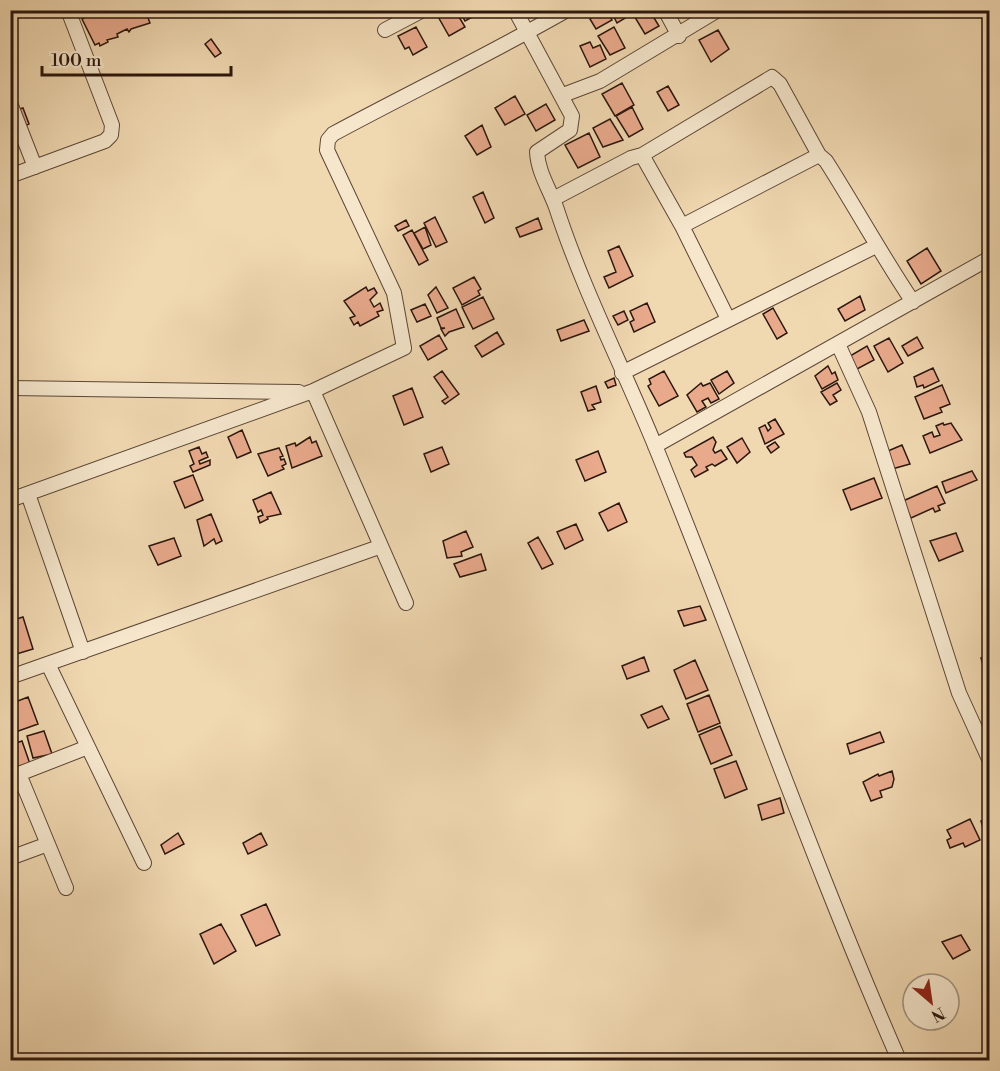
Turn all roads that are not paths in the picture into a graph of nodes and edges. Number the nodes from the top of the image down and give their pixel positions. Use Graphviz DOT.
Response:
graph roads {
  1 [pos="68,10"];
  2 [pos="423,10"];
  3 [pos="515,10"];
  4 [pos="567,10"];
  5 [pos="665,10"];
  6 [pos="718,10"];
  7 [pos="386,30"];
  8 [pos="527,33"];
  9 [pos="679,36"];
  10 [pos="563,95"];
  11 [pos="10,103"];
  12 [pos="642,155"];
  13 [pos="819,155"];
  14 [pos="36,167"];
  15 [pos="10,176"];
  16 [pos="553,200"];
  17 [pos="682,226"];
  18 [pos="876,246"];
  19 [pos="990,258"];
  20 [pos="913,302"];
  21 [pos="728,319"];
  22 [pos="838,344"];
  23 [pos="622,373"];
  24 [pos="10,388"];
  25 [pos="313,391"];
  26 [pos="655,446"];
  27 [pos="28,494"];
  28 [pos="10,500"];
  29 [pos="379,547"];
  30 [pos="406,603"];
  31 [pos="83,652"];
  32 [pos="48,664"];
  33 [pos="10,677"];
  34 [pos="88,747"];
  35 [pos="990,761"];
  36 [pos="15,776"];
  37 [pos="48,844"];
  38 [pos="10,858"];
  39 [pos="144,864"];
  40 [pos="66,888"];
  41 [pos="899,1060"];
  1 -- 14 [label="street"];
  2 -- 7 [label="street"];
  3 -- 8 [label="street"];
  4 -- 8 [label="street"];
  5 -- 9 [label="street"];
  6 -- 9 [label="street"];
  8 -- 10 [label="street"];
  8 -- 25 [label="street"];
  9 -- 10 [label="street"];
  10 -- 16 [label="street"];
  11 -- 14 [label="street"];
  12 -- 13 [label="street"];
  12 -- 16 [label="street"];
  12 -- 17 [label="street"];
  13 -- 17 [label="street"];
  13 -- 18 [label="street"];
  14 -- 15 [label="street"];
  16 -- 23 [label="street"];
  17 -- 21 [label="street"];
  18 -- 20 [label="street"];
  18 -- 21 [label="street"];
  19 -- 20 [label="street"];
  20 -- 22 [label="street"];
  21 -- 23 [label="street"];
  22 -- 26 [label="street"];
  22 -- 35 [label="street"];
  23 -- 26 [label="street"];
  24 -- 25 [label="street"];
  25 -- 27 [label="street"];
  25 -- 29 [label="street"];
  26 -- 41 [label="street"];
  27 -- 28 [label="street"];
  27 -- 31 [label="street"];
  29 -- 30 [label="street"];
  29 -- 31 [label="street"];
  31 -- 32 [label="street"];
  32 -- 33 [label="street"];
  32 -- 34 [label="street"];
  34 -- 36 [label="street"];
  34 -- 39 [label="street"];
  36 -- 37 [label="street"];
  37 -- 38 [label="street"];
  37 -- 40 [label="street"];
}
